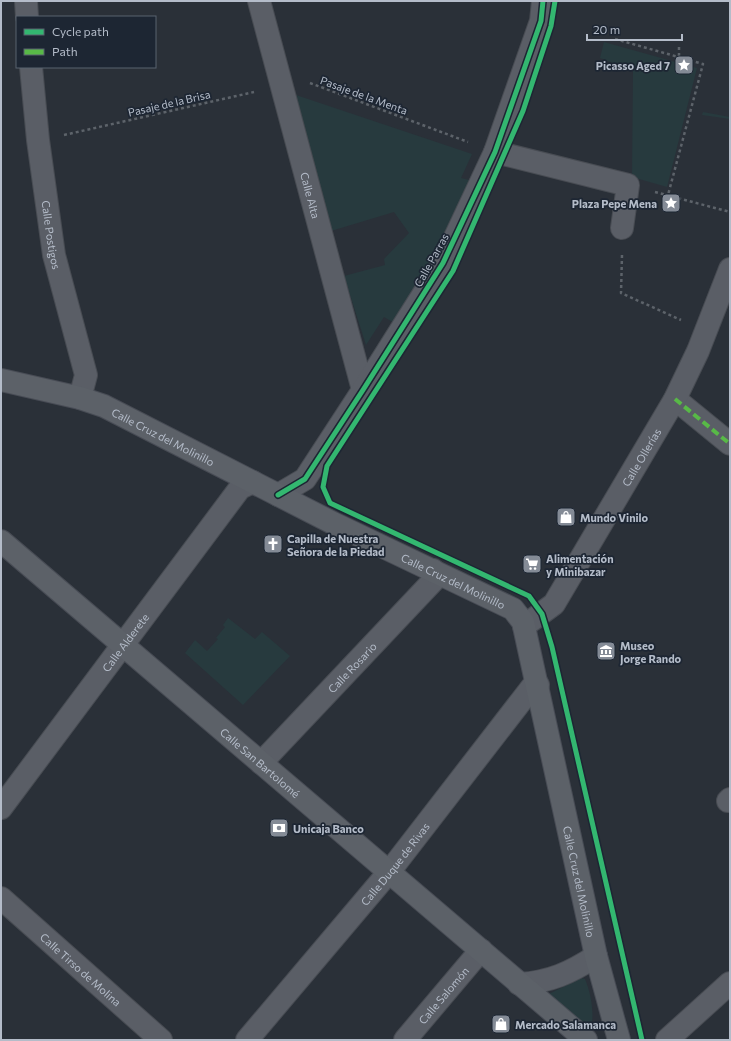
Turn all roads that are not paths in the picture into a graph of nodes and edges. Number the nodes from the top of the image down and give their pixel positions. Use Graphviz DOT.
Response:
graph roads {
  1 [pos="26,1"];
  2 [pos="259,1"];
  3 [pos="543,1"];
  4 [pos="27,16"];
  5 [pos="31,68"];
  6 [pos="495,152"];
  7 [pos="622,228"];
  8 [pos="730,269"];
  9 [pos="1,380"];
  10 [pos="363,390"];
  11 [pos="80,398"];
  12 [pos="675,399"];
  13 [pos="730,444"];
  14 [pos="253,482"];
  15 [pos="278,495"];
  16 [pos="1,541"];
  17 [pos="433,570"];
  18 [pos="524,626"];
  19 [pos="123,647"];
  20 [pos="538,685"];
  21 [pos="260,763"];
  22 [pos="1,808"];
  23 [pos="389,872"];
  24 [pos="1,898"];
  25 [pos="480,950"];
  26 [pos="596,956"];
  27 [pos="730,983"];
  28 [pos="519,984"];
  29 [pos="161,1040"];
  30 [pos="247,1040"];
  31 [pos="405,1040"];
  32 [pos="586,1040"];
  33 [pos="619,1040"];
  34 [pos="667,1040"];
  1 -- 4 [label="street"];
  2 -- 10 [label="street, Calle Alta"];
  3 -- 6 [label="street, Calle Parras"];
  5 -- 11 [label="street, Calle Postigos"];
  6 -- 7 [label="street"];
  6 -- 10 [label="street, Calle Parras"];
  8 -- 12 [label="street, Calle Ollerías"];
  9 -- 11 [label="main road, Calle Cruz del Molinillo"];
  10 -- 15 [label="street, Calle Parras"];
  11 -- 14 [label="main road, Calle Cruz del Molinillo"];
  12 -- 13 [label="street"];
  12 -- 18 [label="street, Calle Ollerías"];
  14 -- 15 [label="main road, Calle Cruz del Molinillo"];
  14 -- 19 [label="street, Calle Alderete"];
  15 -- 17 [label="main road, Calle Cruz del Molinillo"];
  16 -- 19 [label="main road, Calle San Bartolomé"];
  17 -- 18 [label="main road, Calle Cruz del Molinillo"];
  17 -- 21 [label="street, Calle Rosario"];
  18 -- 20 [label="main road, Calle Cruz del Molinillo"];
  19 -- 21 [label="main road, Calle San Bartolomé"];
  19 -- 22 [label="street, Calle Alderete"];
  20 -- 23 [label="street, Calle Duque de Rivas"];
  20 -- 26 [label="main road, Calle Cruz del Molinillo"];
  21 -- 23 [label="main road, Calle San Bartolomé"];
  23 -- 25 [label="main road, Calle San Bartolomé"];
  23 -- 30 [label="street, Calle Duque de Rivas"];
  24 -- 29 [label="street, Calle Tirso de Molina"];
  25 -- 28 [label="main road, Calle San Bartolomé"];
  25 -- 31 [label="street, Calle Salomón"];
  26 -- 28 [label="street"];
  26 -- 33 [label="main road, Calle Cruz del Molinillo"];
  27 -- 34 [label="street"];
  28 -- 32 [label="main road, Calle San Bartolomé"];
}
